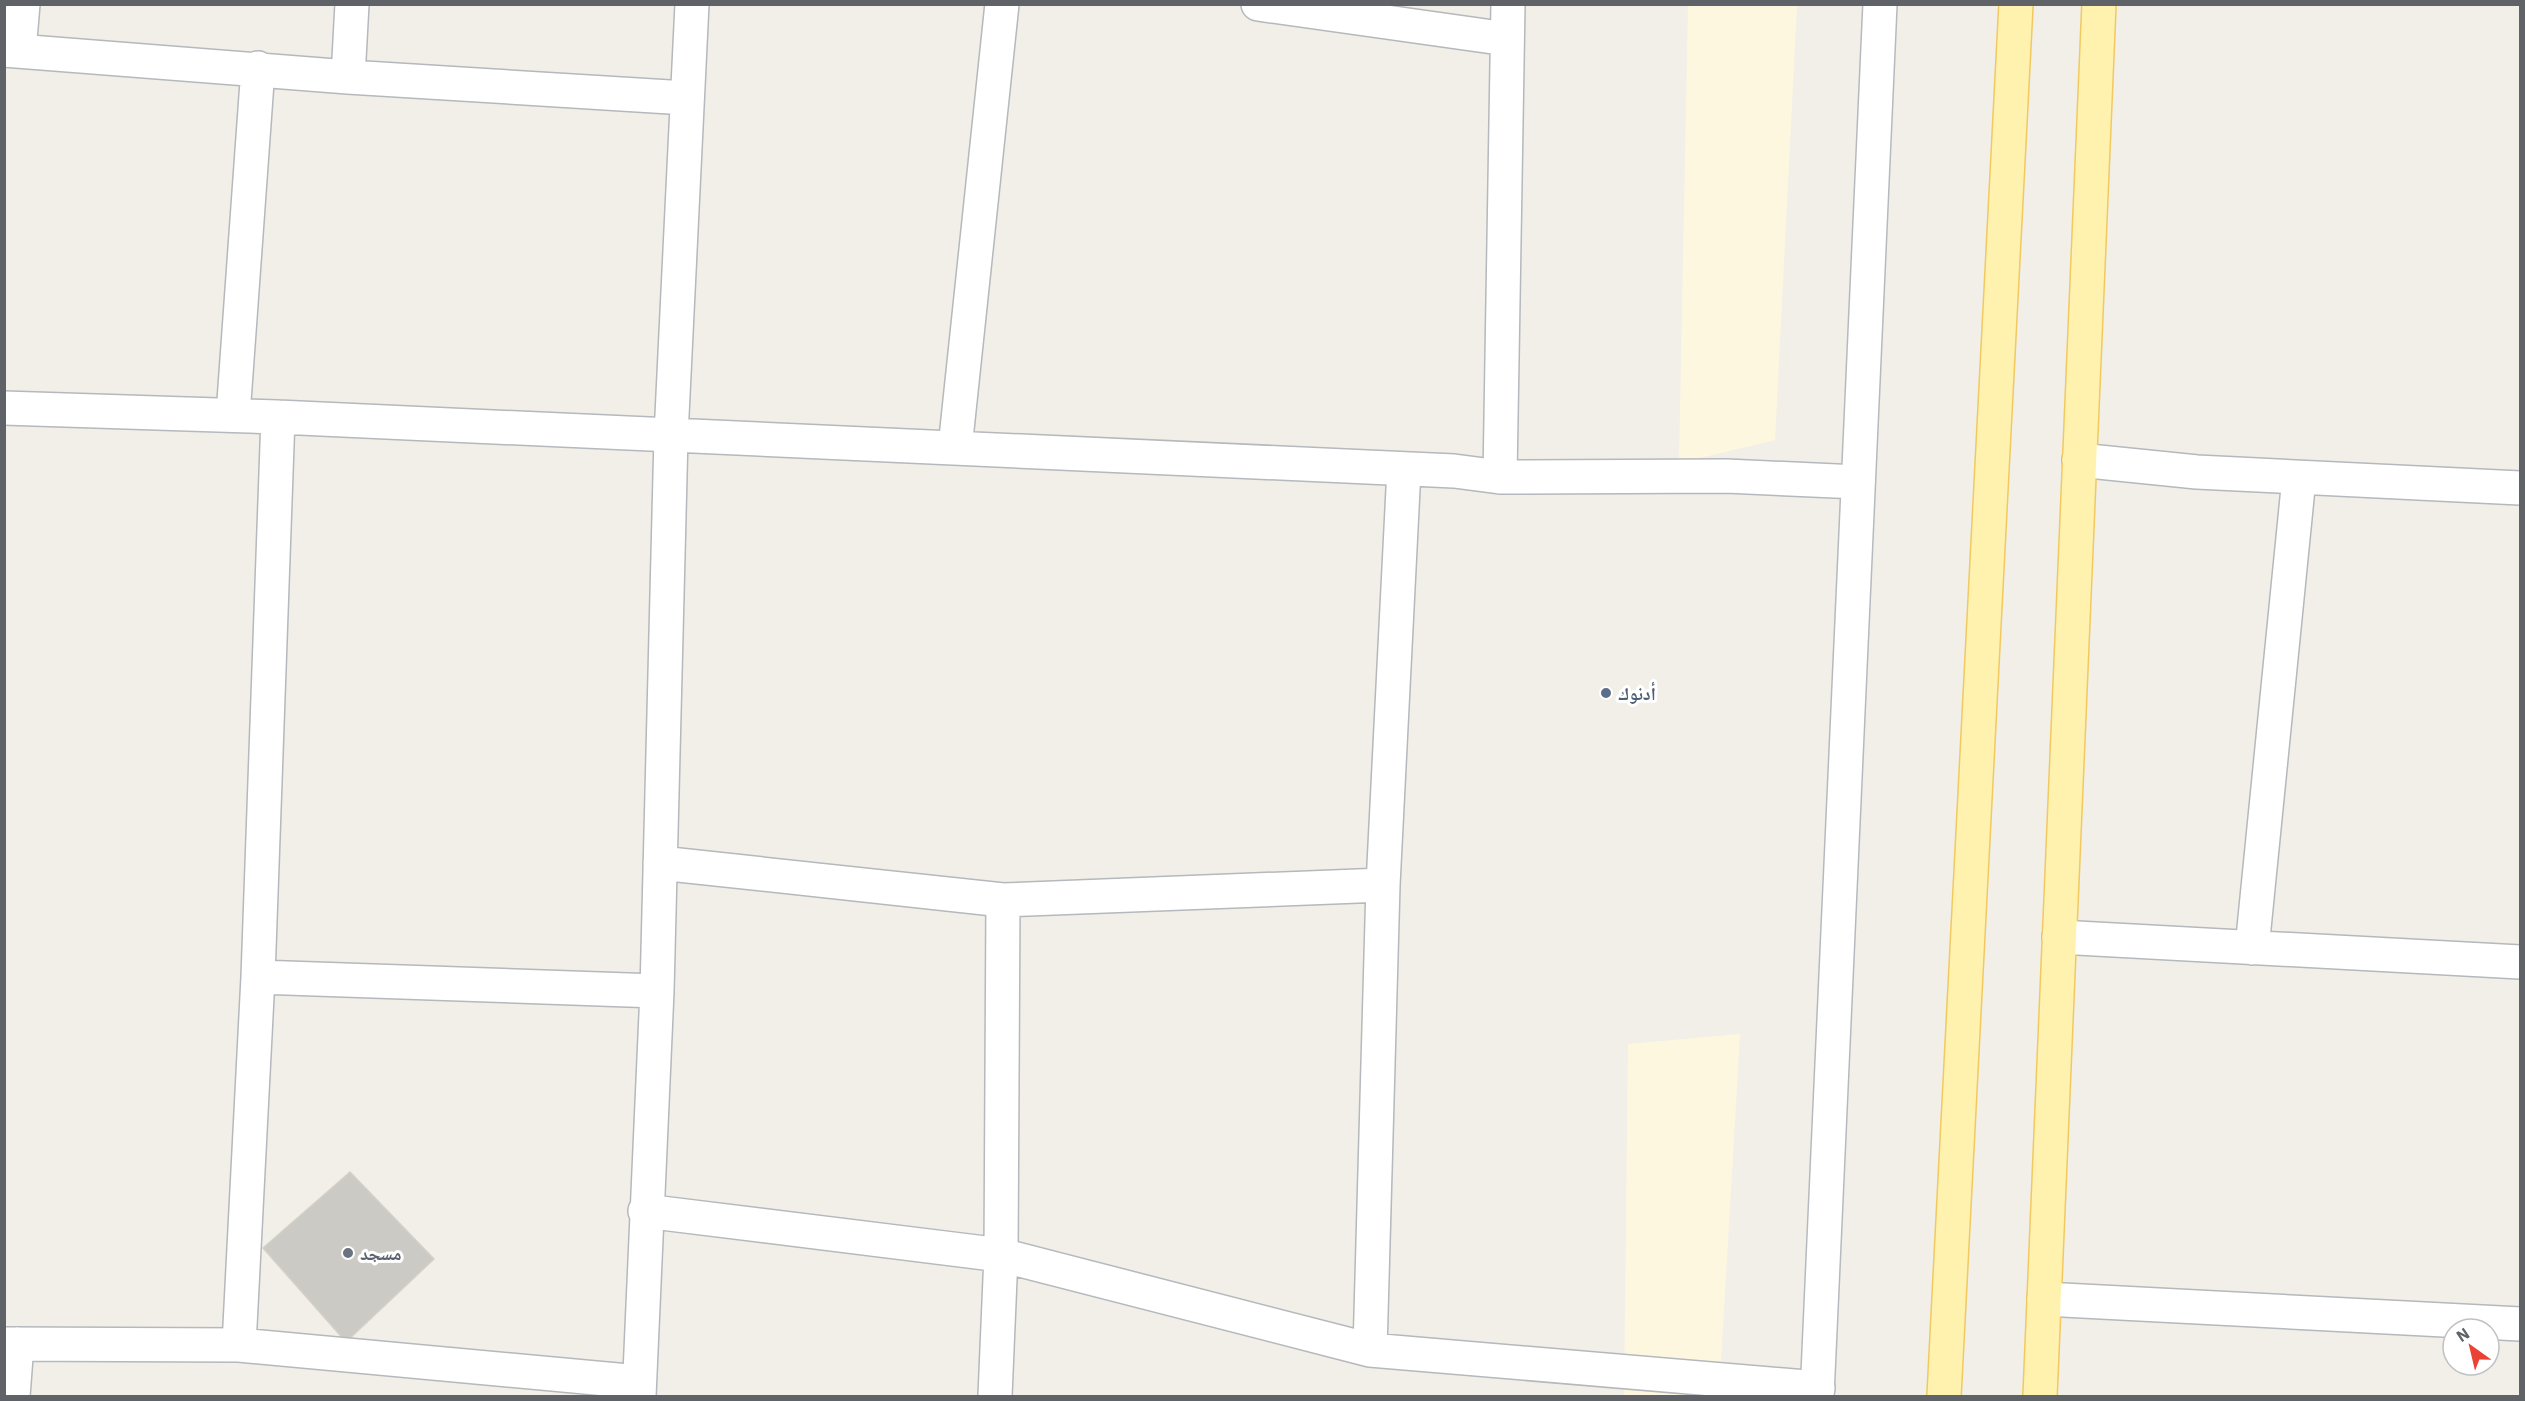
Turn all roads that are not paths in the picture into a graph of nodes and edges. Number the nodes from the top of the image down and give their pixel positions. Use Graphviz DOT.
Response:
graph roads {
  1 [pos="23,4"];
  2 [pos="352,4"];
  3 [pos="692,4"];
  4 [pos="1002,4"];
  5 [pos="1258,4"];
  6 [pos="1508,4"];
  7 [pos="1880,4"];
  8 [pos="2016,4"];
  9 [pos="2099,4"];
  10 [pos="1293,7"];
  11 [pos="1507,39"];
  12 [pos="12,50"];
  13 [pos="258,68"];
  14 [pos="348,76"];
  15 [pos="686,98"];
  16 [pos="4,408"];
  17 [pos="233,416"];
  18 [pos="278,417"];
  19 [pos="671,436"];
  20 [pos="955,448"];
  21 [pos="2079,460"];
  22 [pos="1404,469"];
  23 [pos="1500,477"];
  24 [pos="2299,478"];
  25 [pos="1858,482"];
  26 [pos="2520,488"];
  27 [pos="660,863"];
  28 [pos="1383,885"];
  29 [pos="1003,900"];
  30 [pos="2059,937"];
  31 [pos="2252,948"];
  32 [pos="2520,962"];
  33 [pos="258,977"];
  34 [pos="657,991"];
  35 [pos="645,1211"];
  36 [pos="1001,1255"];
  37 [pos="2044,1299"];
  38 [pos="2520,1324"];
  39 [pos="11,1344"];
  40 [pos="239,1345"];
  41 [pos="1370,1350"];
  42 [pos="639,1389"];
  43 [pos="1818,1392"];
  44 [pos="13,1396"];
  45 [pos="995,1396"];
  46 [pos="1944,1396"];
  47 [pos="2040,1396"];
  1 -- 12 [label="street"];
  2 -- 14 [label="street"];
  3 -- 15 [label="street"];
  4 -- 20 [label="street"];
  5 -- 10 [label="street"];
  6 -- 11 [label="street"];
  7 -- 25 [label="street"];
  8 -- 46 [label="main road"];
  9 -- 21 [label="main road"];
  10 -- 11 [label="street"];
  11 -- 23 [label="street"];
  12 -- 13 [label="street"];
  13 -- 14 [label="street"];
  13 -- 17 [label="street"];
  14 -- 15 [label="street"];
  15 -- 19 [label="street"];
  16 -- 17 [label="street"];
  17 -- 18 [label="street"];
  18 -- 19 [label="street"];
  18 -- 33 [label="street"];
  19 -- 20 [label="street"];
  19 -- 27 [label="street"];
  20 -- 22 [label="street"];
  21 -- 24 [label="street"];
  21 -- 30 [label="main road"];
  22 -- 23 [label="street"];
  22 -- 28 [label="street"];
  23 -- 25 [label="street"];
  24 -- 26 [label="street"];
  24 -- 31 [label="street"];
  25 -- 43 [label="street"];
  27 -- 29 [label="street"];
  27 -- 34 [label="street"];
  28 -- 29 [label="street"];
  28 -- 41 [label="street"];
  29 -- 36 [label="street"];
  30 -- 31 [label="street"];
  30 -- 37 [label="main road"];
  31 -- 32 [label="street"];
  33 -- 34 [label="street"];
  33 -- 40 [label="street"];
  34 -- 35 [label="street"];
  35 -- 36 [label="street"];
  35 -- 42 [label="street"];
  36 -- 41 [label="street"];
  36 -- 45 [label="street"];
  37 -- 38 [label="street"];
  37 -- 47 [label="main road"];
  39 -- 40 [label="street"];
  39 -- 44 [label="street"];
  40 -- 42 [label="street"];
  41 -- 43 [label="street"];
}
